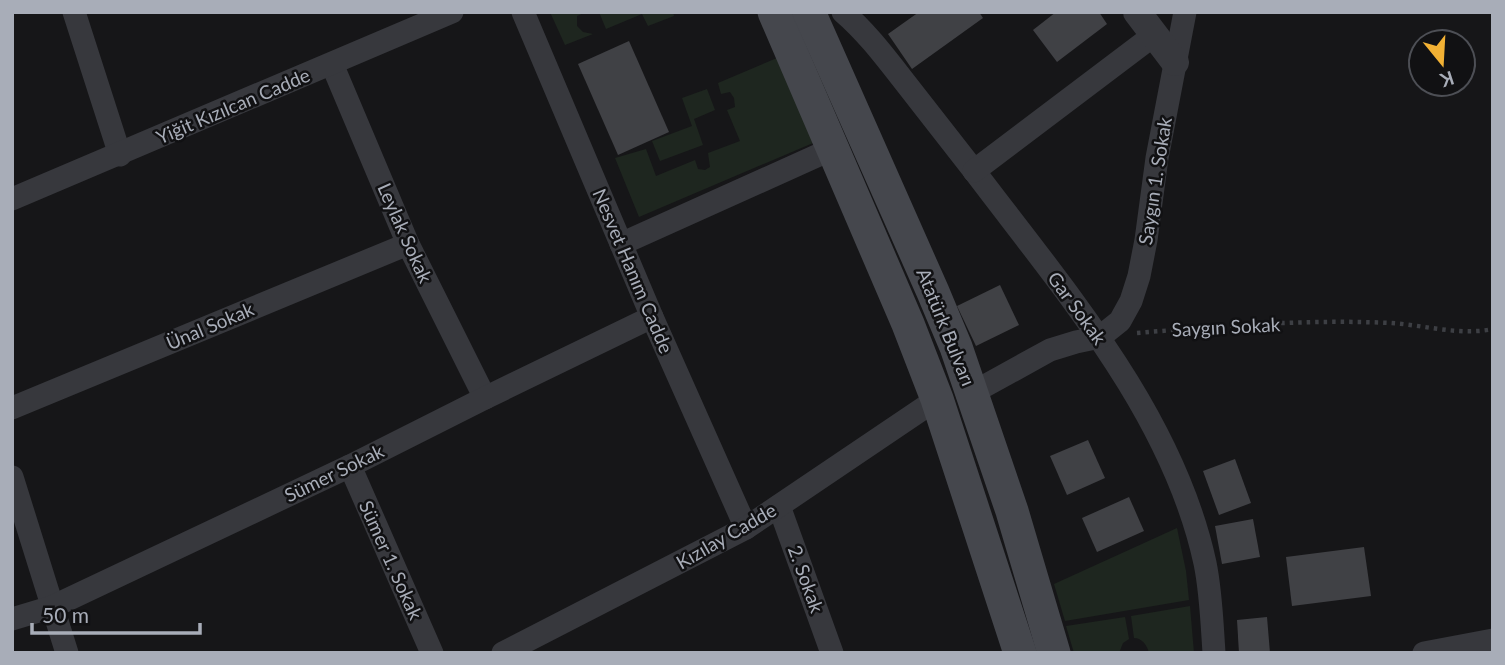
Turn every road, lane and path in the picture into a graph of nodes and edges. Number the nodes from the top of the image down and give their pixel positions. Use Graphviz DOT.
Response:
graph roads {
  1 [pos="74,12"];
  2 [pos="452,12"];
  3 [pos="523,12"];
  4 [pos="774,12"];
  5 [pos="809,12"];
  6 [pos="843,12"];
  7 [pos="1137,12"];
  8 [pos="1185,12"];
  9 [pos="1154,35"];
  10 [pos="1175,62"];
  11 [pos="332,64"];
  12 [pos="832,149"];
  13 [pos="120,155"];
  14 [pos="974,171"];
  15 [pos="12,199"];
  16 [pos="408,244"];
  17 [pos="621,244"];
  18 [pos="652,317"];
  19 [pos="1493,329"];
  20 [pos="1100,337"];
  21 [pos="972,393"];
  22 [pos="485,398"];
  23 [pos="937,398"];
  24 [pos="12,408"];
  25 [pos="350,466"];
  26 [pos="12,477"];
  27 [pos="779,506"];
  28 [pos="746,528"];
  29 [pos="52,607"];
  30 [pos="12,619"];
  31 [pos="1493,640"];
  32 [pos="66,653"];
  33 [pos="432,653"];
  34 [pos="503,653"];
  35 [pos="832,653"];
  36 [pos="1020,653"];
  37 [pos="1054,653"];
  38 [pos="1214,653"];
  39 [pos="1424,653"];
  1 -- 13 [label="street"];
  2 -- 11 [label="street, Yiğit Kızılcan Cadde"];
  3 -- 17 [label="street, Nesvet Hanım Cadde"];
  4 -- 12 [label="main road, Atatürk Bulvarı"];
  5 -- 21 [label="main road, Atatürk Bulvarı"];
  6 -- 14 [label="street, Gar Sokak"];
  7 -- 9 [label="street"];
  8 -- 10 [label="street, Saygın 1. Sokak"];
  9 -- 10 [label="street"];
  9 -- 14 [label="street"];
  10 -- 20 [label="street, Saygın 1. Sokak"];
  11 -- 13 [label="street, Yiğit Kızılcan Cadde"];
  11 -- 16 [label="street, Leylak Sokak"];
  12 -- 17 [label="street"];
  12 -- 23 [label="main road, Atatürk Bulvarı"];
  13 -- 15 [label="street, Yiğit Kızılcan Cadde"];
  14 -- 20 [label="street, Gar Sokak"];
  16 -- 22 [label="street, Leylak Sokak"];
  16 -- 24 [label="street, Ünal Sokak"];
  17 -- 18 [label="street, Nesvet Hanım Cadde"];
  18 -- 22 [label="street, Sümer Sokak"];
  18 -- 28 [label="street, Nesvet Hanım Cadde"];
  19 -- 20 [label="path, Saygın Sokak"];
  20 -- 21 [label="street"];
  20 -- 38 [label="street, Gar Sokak"];
  21 -- 37 [label="main road, Atatürk Bulvarı"];
  22 -- 25 [label="street, Sümer Sokak"];
  23 -- 27 [label="street, Kızılay Cadde"];
  23 -- 36 [label="main road, Atatürk Bulvarı"];
  25 -- 29 [label="street, Sümer Sokak"];
  25 -- 33 [label="street, Sümer 1. Sokak"];
  26 -- 29 [label="street"];
  27 -- 28 [label="street, Kızılay Cadde"];
  27 -- 35 [label="street, 2. Sokak"];
  28 -- 34 [label="street, Kızılay Cadde"];
  29 -- 30 [label="street, Sümer Sokak"];
  29 -- 32 [label="street"];
  31 -- 39 [label="street"];
}
